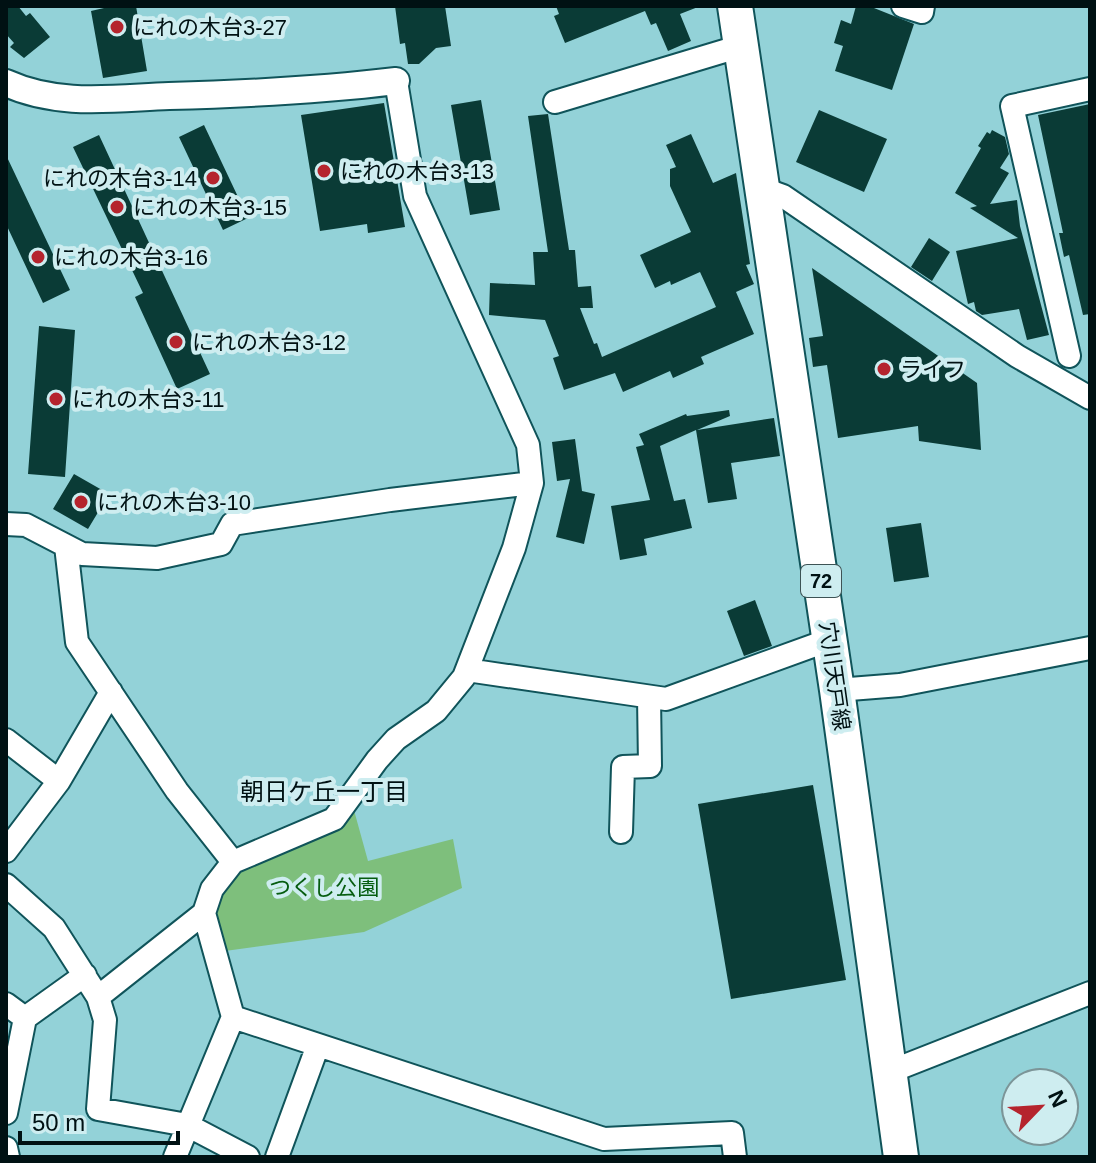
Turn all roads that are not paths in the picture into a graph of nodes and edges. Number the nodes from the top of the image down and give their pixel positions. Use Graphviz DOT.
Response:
graph roads {
  1 [pos="735,6"];
  2 [pos="903,6"];
  3 [pos="923,6"];
  4 [pos="741,46"];
  5 [pos="396,81"];
  6 [pos="6,83"];
  7 [pos="1090,89"];
  8 [pos="555,102"];
  9 [pos="761,188"];
  10 [pos="1079,356"];
  11 [pos="1041,369"];
  12 [pos="1090,398"];
  13 [pos="532,483"];
  14 [pos="6,524"];
  15 [pos="66,546"];
  16 [pos="829,640"];
  17 [pos="1090,648"];
  18 [pos="467,670"];
  19 [pos="837,690"];
  20 [pos="111,692"];
  21 [pos="649,697"];
  22 [pos="6,740"];
  23 [pos="59,781"];
  24 [pos="621,832"];
  25 [pos="6,851"];
  26 [pos="233,862"];
  27 [pos="6,885"];
  28 [pos="204,913"];
  29 [pos="85,975"];
  30 [pos="1090,993"];
  31 [pos="98,997"];
  32 [pos="6,1004"];
  33 [pos="233,1017"];
  34 [pos="25,1018"];
  35 [pos="318,1045"];
  36 [pos="889,1072"];
  37 [pos="6,1113"];
  38 [pos="187,1125"];
  39 [pos="6,1148"];
  40 [pos="8,1157"];
  41 [pos="175,1157"];
  42 [pos="248,1157"];
  43 [pos="277,1157"];
  44 [pos="735,1157"];
  45 [pos="901,1157"];
  1 -- 4 [label="main road, 穴川天戸線 / 72"];
  2 -- 3 [label="street"];
  4 -- 8 [label="street"];
  4 -- 9 [label="main road, 穴川天戸線 / 72"];
  5 -- 6 [label="street"];
  5 -- 13 [label="street"];
  7 -- 10 [label="street"];
  9 -- 11 [label="street"];
  9 -- 16 [label="main road, 穴川天戸線 / 72"];
  10 -- 11 [label="street"];
  11 -- 12 [label="street"];
  13 -- 15 [label="street"];
  13 -- 18 [label="street"];
  14 -- 15 [label="street"];
  15 -- 20 [label="street"];
  16 -- 19 [label="main road, 穴川天戸線 / 72"];
  16 -- 21 [label="street"];
  17 -- 19 [label="street"];
  18 -- 21 [label="street"];
  18 -- 26 [label="street"];
  19 -- 36 [label="main road, 穴川天戸線 / 72"];
  20 -- 23 [label="street"];
  20 -- 26 [label="street"];
  21 -- 24 [label="street"];
  22 -- 23 [label="street"];
  23 -- 25 [label="street"];
  26 -- 28 [label="street"];
  27 -- 29 [label="street"];
  28 -- 31 [label="street"];
  28 -- 33 [label="street"];
  29 -- 31 [label="street"];
  29 -- 34 [label="street"];
  30 -- 36 [label="street"];
  31 -- 38 [label="street"];
  32 -- 34 [label="street"];
  33 -- 35 [label="street"];
  33 -- 38 [label="street"];
  34 -- 37 [label="street"];
  35 -- 43 [label="street"];
  35 -- 44 [label="street"];
  36 -- 45 [label="main road, 穴川天戸線 / 72"];
  38 -- 41 [label="street"];
  38 -- 42 [label="street"];
  39 -- 40 [label="street"];
}
